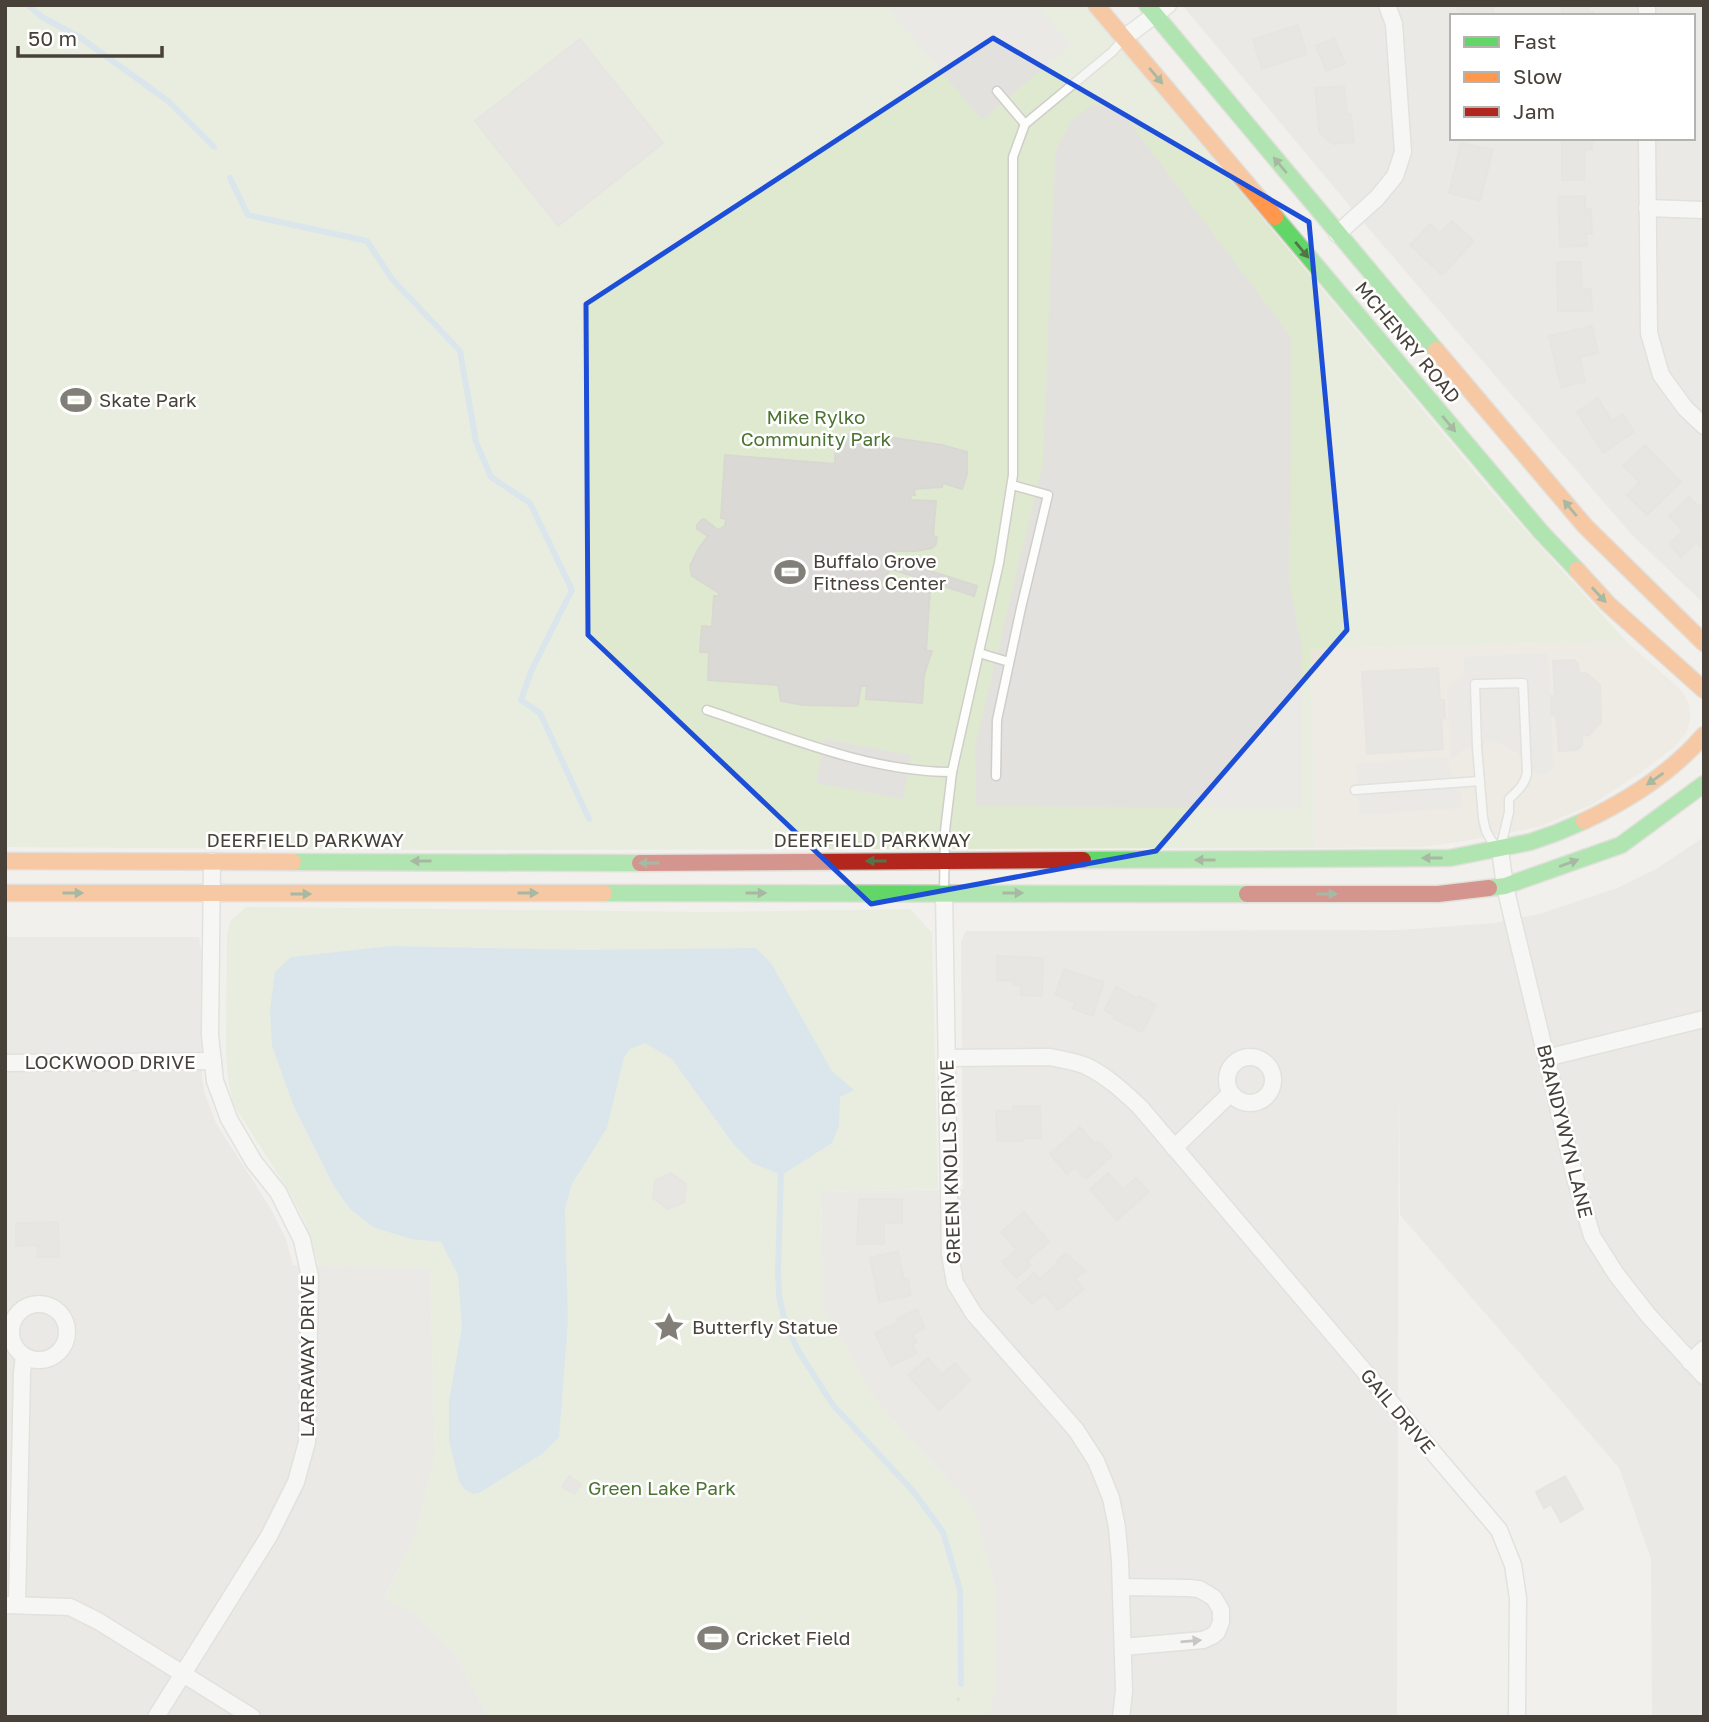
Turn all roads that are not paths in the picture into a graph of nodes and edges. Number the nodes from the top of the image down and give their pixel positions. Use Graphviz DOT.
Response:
graph roads {
  1 [pos="1096,5"];
  2 [pos="1387,5"];
  3 [pos="1156,8"];
  4 [pos="1124,38"];
  5 [pos="997,91"];
  6 [pos="1025,124"];
  7 [pos="1647,140"];
  8 [pos="1647,208"];
  9 [pos="1704,210"];
  10 [pos="1337,234"];
  11 [pos="1704,426"];
  12 [pos="1012,485"];
  13 [pos="1704,643"];
  14 [pos="979,653"];
  15 [pos="1009,662"];
  16 [pos="1704,690"];
  17 [pos="707,710"];
  18 [pos="1704,735"];
  19 [pos="952,772"];
  20 [pos="996,776"];
  21 [pos="1480,781"];
  22 [pos="1704,784"];
  23 [pos="1355,790"];
  24 [pos="1500,850"];
  25 [pos="945,860"];
  26 [pos="5,861"];
  27 [pos="212,861"];
  28 [pos="1505,886"];
  29 [pos="5,893"];
  30 [pos="944,893"];
  31 [pos="213,894"];
  32 [pos="1704,1019"];
  33 [pos="947,1058"];
  34 [pos="1546,1058"];
  35 [pos="213,1061"];
  36 [pos="5,1063"];
  37 [pos="1231,1093"];
  38 [pos="1174,1148"];
  39 [pos="266,1176"];
  40 [pos="1704,1349"];
  41 [pos="24,1356"];
  42 [pos="1690,1362"];
  43 [pos="1704,1377"];
  44 [pos="1121,1587"];
  45 [pos="11,1605"];
  46 [pos="1123,1647"];
  47 [pos="183,1674"];
  48 [pos="156,1717"];
  49 [pos="252,1717"];
  50 [pos="1122,1717"];
  51 [pos="1517,1717"];
  1 -- 4 [label="main road, MCHENRY ROAD"];
  2 -- 10 [label="street"];
  3 -- 4 [label="street"];
  10 -- 3 [label="main road, MCHENRY ROAD, one-way"];
  4 -- 6 [label="lane"];
  4 -- 16 [label="main road, MCHENRY ROAD, one-way"];
  5 -- 6 [label="lane"];
  6 -- 12 [label="lane"];
  7 -- 8 [label="street"];
  8 -- 9 [label="street"];
  8 -- 11 [label="street"];
  13 -- 10 [label="main road, MCHENRY ROAD, one-way"];
  12 -- 14 [label="lane"];
  12 -- 15 [label="lane"];
  14 -- 15 [label="lane"];
  14 -- 19 [label="lane"];
  15 -- 20 [label="lane"];
  17 -- 19 [label="lane"];
  18 -- 24 [label="main road, DEERFIELD PARKWAY, one-way"];
  19 -- 25 [label="lane"];
  21 -- 23 [label="lane"];
  21 -- 24 [label="lane"];
  21 -- 24 [label="lane"];
  28 -- 22 [label="main road, one-way"];
  24 -- 25 [label="main road, DEERFIELD PARKWAY, one-way"];
  24 -- 28 [label="street, BRANDYWYN LANE"];
  25 -- 27 [label="main road, DEERFIELD PARKWAY, one-way"];
  25 -- 30 [label="lane"];
  26 -- 27 [label="main road, DEERFIELD PARKWAY"];
  27 -- 31 [label="street"];
  30 -- 28 [label="main road, one-way"];
  28 -- 34 [label="street, BRANDYWYN LANE"];
  29 -- 31 [label="main road, one-way"];
  31 -- 30 [label="main road, one-way"];
  30 -- 33 [label="street, GREEN KNOLLS DRIVE"];
  31 -- 35 [label="street"];
  32 -- 34 [label="street"];
  33 -- 38 [label="street, GAIL DRIVE"];
  33 -- 44 [label="street, GREEN KNOLLS DRIVE"];
  34 -- 42 [label="street, BRANDYWYN LANE"];
  35 -- 36 [label="street, LOCKWOOD DRIVE"];
  35 -- 39 [label="street, LOCKWOOD DRIVE"];
  37 -- 38 [label="street"];
  38 -- 51 [label="street, GAIL DRIVE"];
  39 -- 47 [label="street, LARRAWAY DRIVE"];
  40 -- 42 [label="street"];
  41 -- 45 [label="street"];
  42 -- 43 [label="street, BRANDYWYN LANE"];
  44 -- 46 [label="street, GREEN KNOLLS DRIVE"];
  46 -- 44 [label="street, one-way"];
  45 -- 47 [label="street"];
  46 -- 50 [label="street, GREEN KNOLLS DRIVE"];
  47 -- 48 [label="street, LARRAWAY DRIVE"];
  47 -- 49 [label="street"];
}
